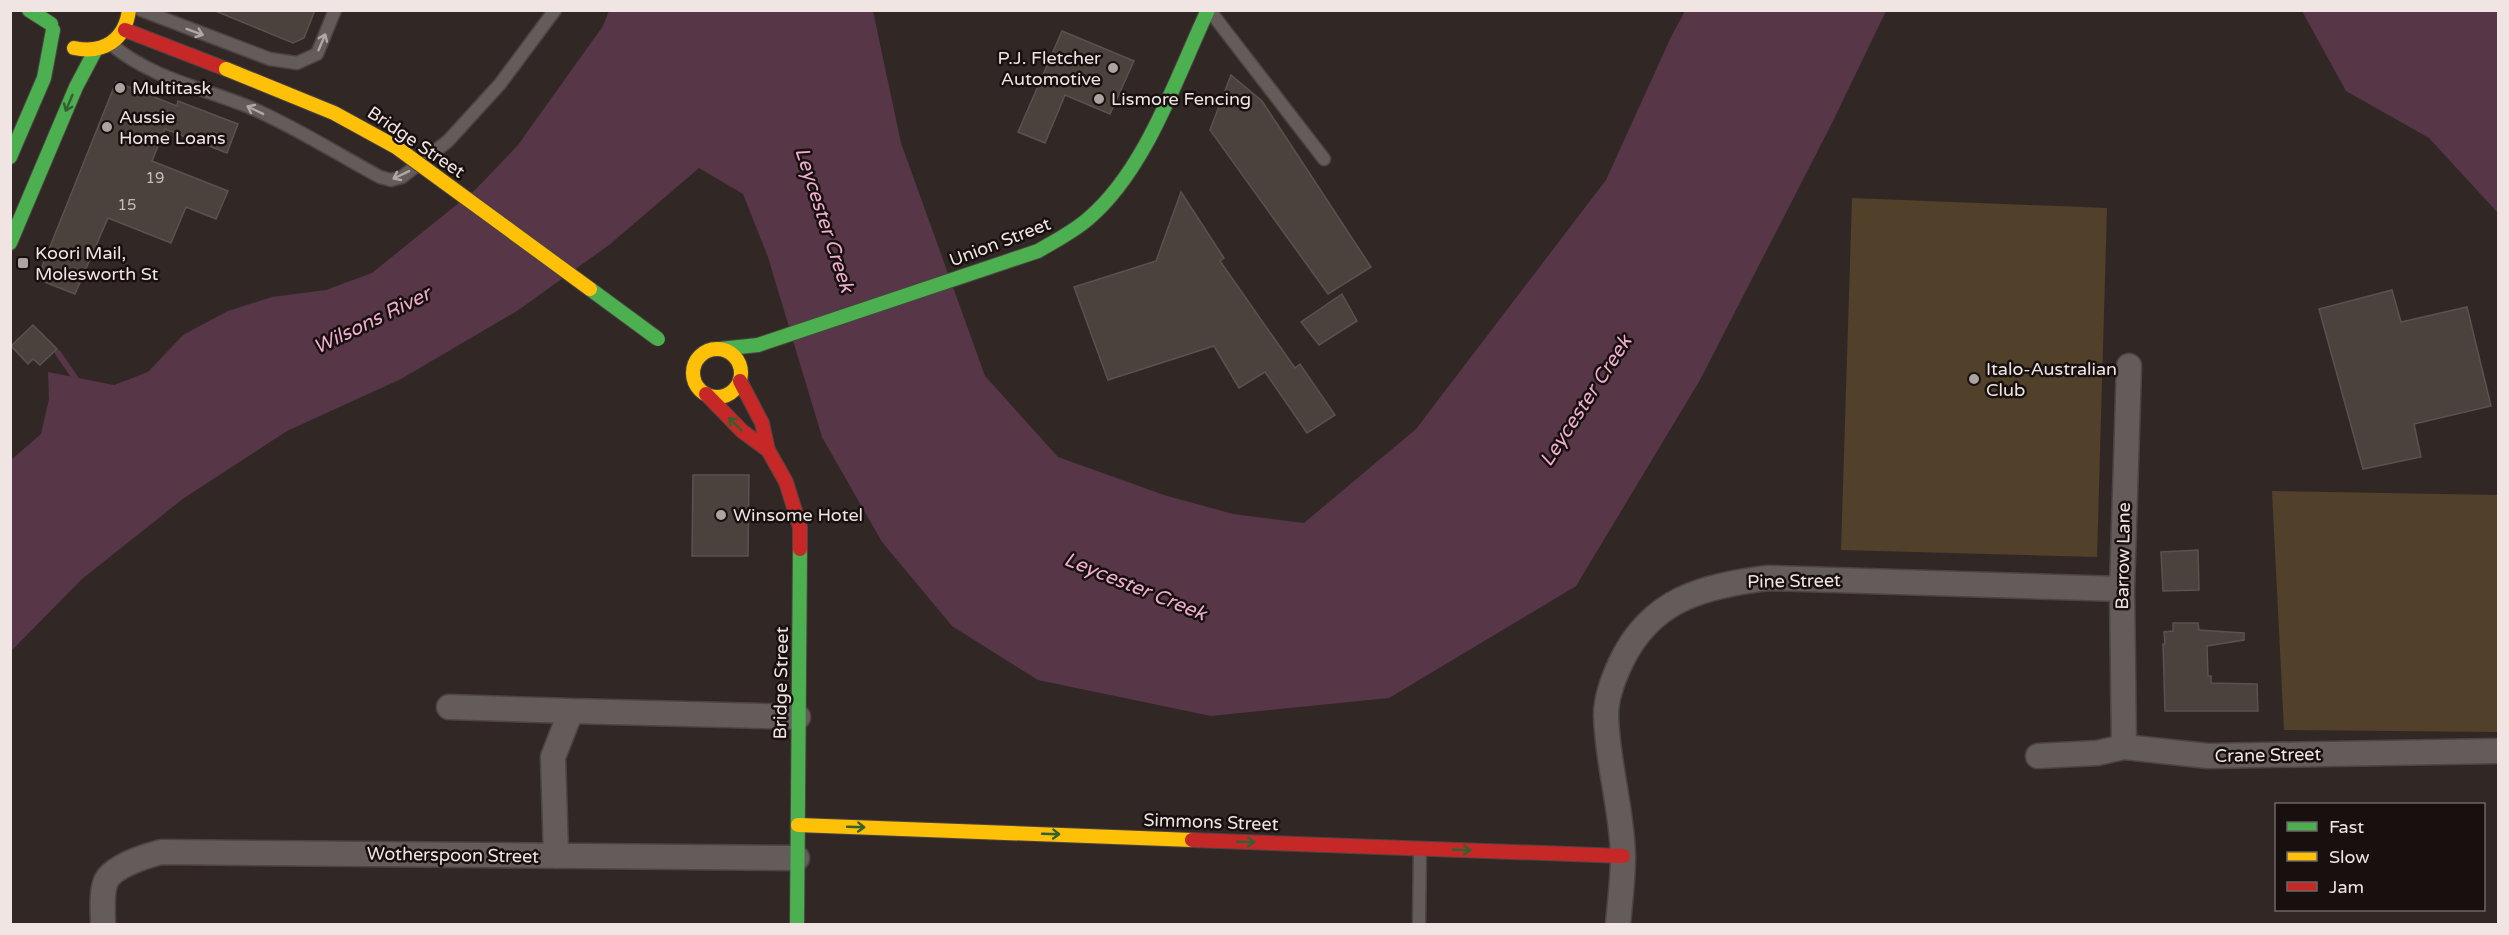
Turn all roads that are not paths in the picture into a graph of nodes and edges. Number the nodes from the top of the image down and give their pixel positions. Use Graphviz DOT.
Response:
graph roads {
  1 [pos="29,10"];
  2 [pos="129,10"];
  3 [pos="141,10"];
  4 [pos="335,10"];
  5 [pos="555,10"];
  6 [pos="1208,10"];
  7 [pos="51,21"];
  8 [pos="124,30"];
  9 [pos="111,44"];
  10 [pos="95,51"];
  11 [pos="10,157"];
  12 [pos="1324,159"];
  13 [pos="10,243"];
  14 [pos="663,342"];
  15 [pos="758,345"];
  16 [pos="689,346"];
  17 [pos="715,350"];
  18 [pos="679,361"];
  19 [pos="2129,366"];
  20 [pos="740,374"];
  21 [pos="693,376"];
  22 [pos="706,394"];
  23 [pos="768,450"];
  24 [pos="2122,589"];
  25 [pos="449,707"];
  26 [pos="571,711"];
  27 [pos="798,717"];
  28 [pos="2124,747"];
  29 [pos="2499,751"];
  30 [pos="2038,756"];
  31 [pos="798,825"];
  32 [pos="1420,848"];
  33 [pos="556,856"];
  34 [pos="1623,856"];
  35 [pos="797,858"];
  36 [pos="103,924"];
  37 [pos="796,924"];
  38 [pos="1419,924"];
  39 [pos="1618,924"];
  1 -- 7 [label="main road"];
  2 -- 8 [label="main road"];
  3 -- 4 [label="lane, one-way"];
  5 -- 9 [label="lane, one-way"];
  6 -- 12 [label="lane"];
  6 -- 15 [label="main road, Union Street"];
  7 -- 10 [label="main road"];
  7 -- 11 [label="main road"];
  8 -- 9 [label="main road"];
  8 -- 14 [label="main road, Bridge Street, bridge"];
  9 -- 10 [label="main road"];
  10 -- 13 [label="main road, one-way"];
  15 -- 17 [label="main road, Union Street"];
  15 -- 20 [label="main road"];
  16 -- 17 [label="main road"];
  17 -- 20 [label="main road"];
  17 -- 21 [label="main road"];
  18 -- 21 [label="main road"];
  19 -- 24 [label="street, Barrow Lane"];
  20 -- 22 [label="main road"];
  20 -- 23 [label="main road, Bridge Street"];
  21 -- 22 [label="main road"];
  23 -- 22 [label="main road, Bridge Street, one-way"];
  23 -- 27 [label="main road, Bridge Street"];
  24 -- 28 [label="street, Barrow Lane"];
  24 -- 34 [label="street, Pine Street"];
  25 -- 26 [label="street"];
  26 -- 27 [label="street"];
  26 -- 33 [label="street"];
  27 -- 31 [label="main road, Bridge Street"];
  28 -- 29 [label="street, Crane Street"];
  28 -- 30 [label="street, Crane Street"];
  31 -- 32 [label="main road, Simmons Street, one-way"];
  31 -- 35 [label="main road, Bridge Street"];
  32 -- 34 [label="main road, Simmons Street, one-way"];
  32 -- 38 [label="lane"];
  33 -- 35 [label="street, Wotherspoon Street"];
  33 -- 36 [label="street, Wotherspoon Street"];
  34 -- 39 [label="street, Pine Street"];
  35 -- 37 [label="main road, Bridge Street"];
}
